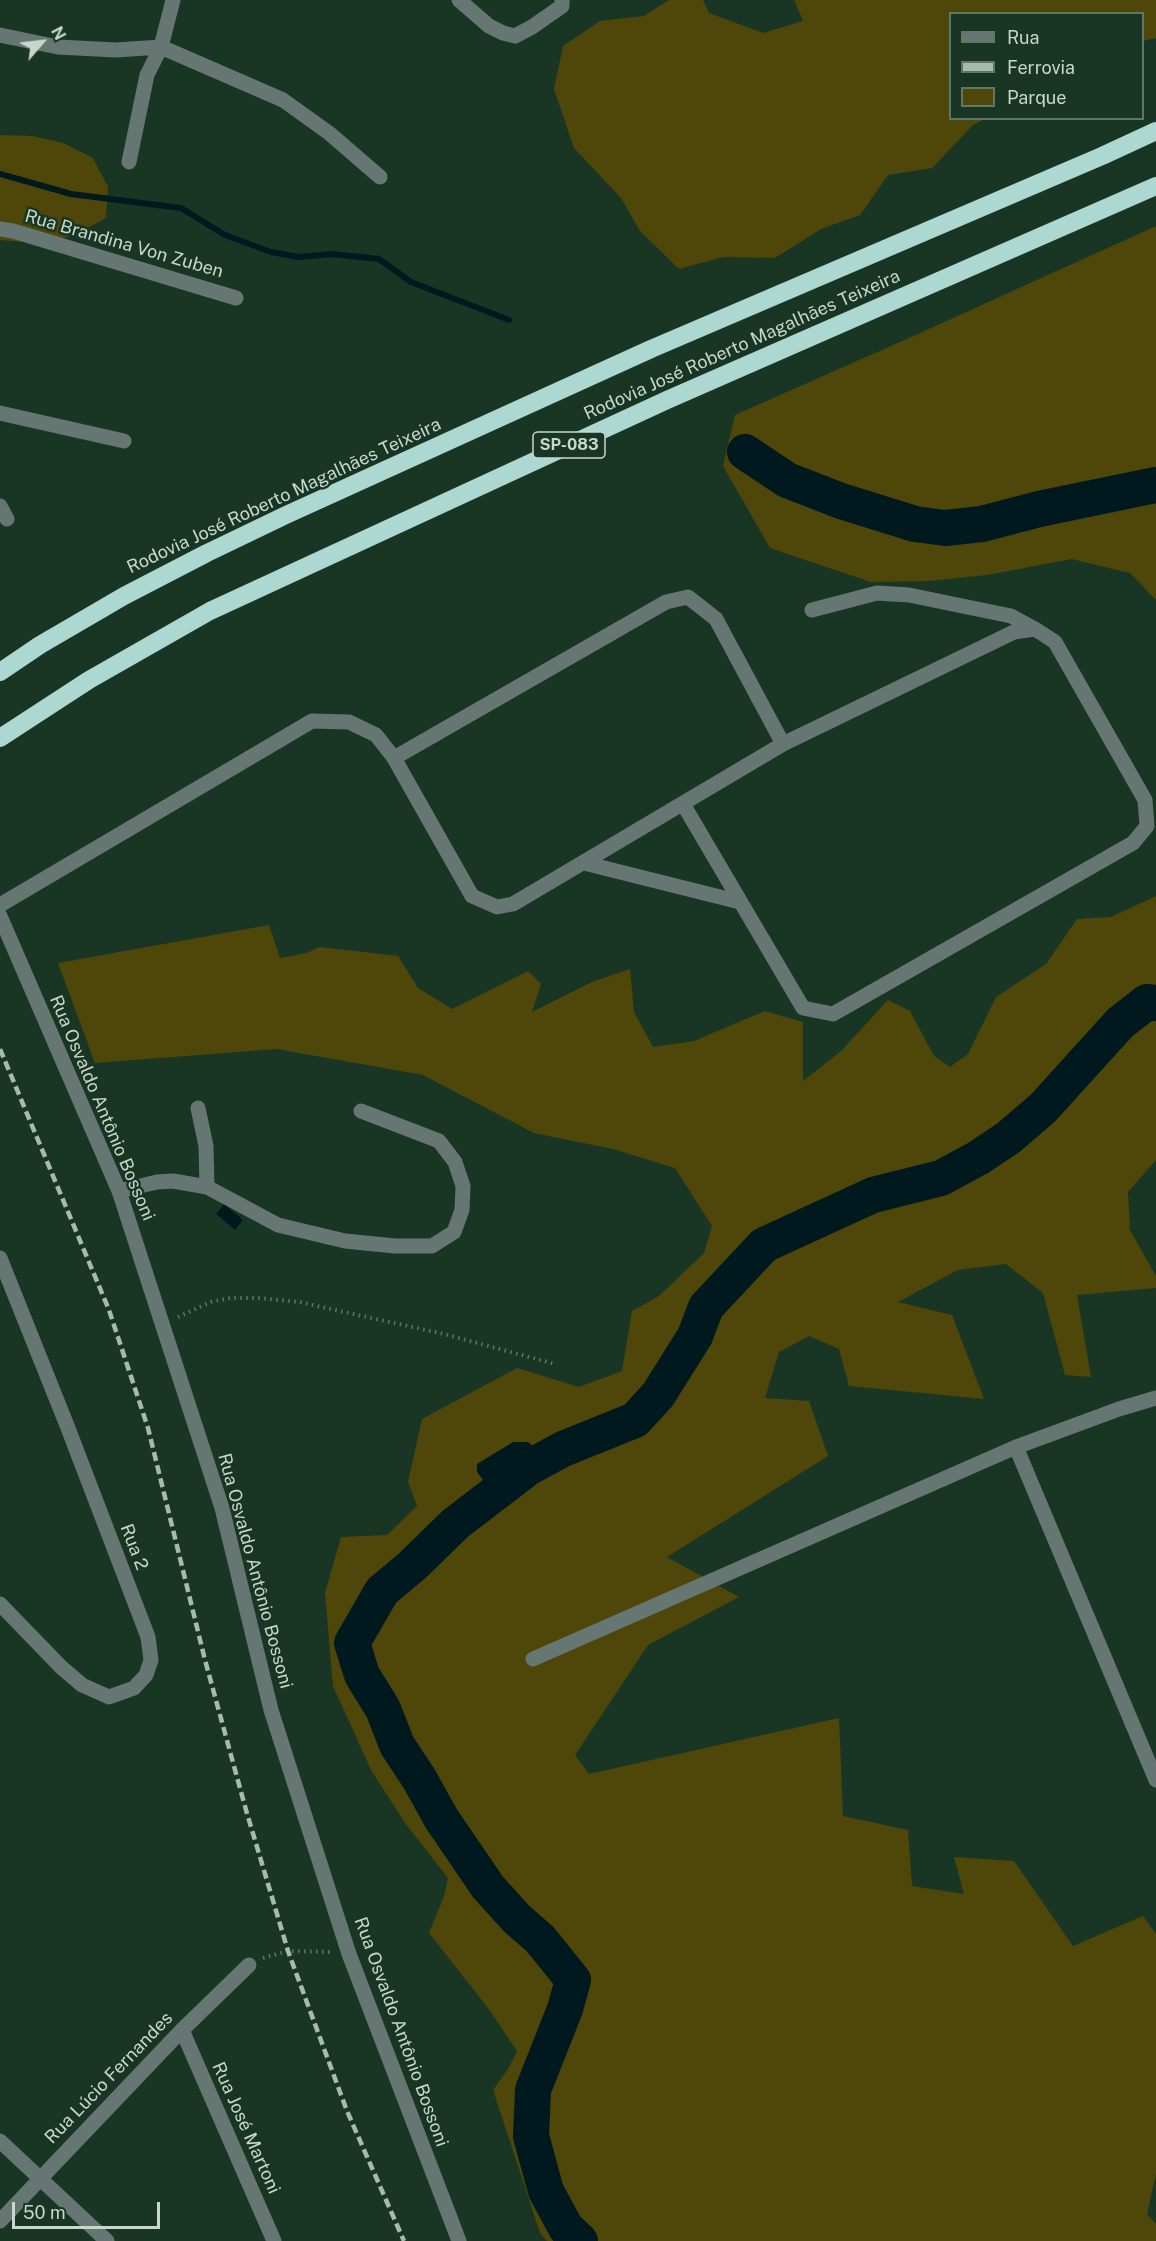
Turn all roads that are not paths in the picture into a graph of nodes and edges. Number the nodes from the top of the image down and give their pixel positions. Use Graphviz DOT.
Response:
graph roads {
  1 [pos="173,0"];
  2 [pos="459,0"];
  3 [pos="562,0"];
  4 [pos="0,35"];
  5 [pos="162,47"];
  6 [pos="1156,131"];
  7 [pos="129,162"];
  8 [pos="380,177"];
  9 [pos="1156,186"];
  10 [pos="0,230"];
  11 [pos="236,298"];
  12 [pos="0,413"];
  13 [pos="124,441"];
  14 [pos="813,610"];
  15 [pos="1035,629"];
  16 [pos="0,672"];
  17 [pos="0,738"];
  18 [pos="783,744"];
  19 [pos="394,758"];
  20 [pos="683,804"];
  21 [pos="584,863"];
  22 [pos="740,902"];
  23 [pos="0,905"];
  24 [pos="0,916"];
  25 [pos="198,1108"];
  26 [pos="361,1111"];
  27 [pos="207,1187"];
  28 [pos="119,1191"];
  29 [pos="0,1258"];
  30 [pos="1156,1398"];
  31 [pos="1016,1447"];
  32 [pos="0,1604"];
  33 [pos="533,1659"];
  34 [pos="1156,1780"];
  35 [pos="249,1965"];
  36 [pos="182,2030"];
  37 [pos="0,2141"];
  38 [pos="39,2179"];
  39 [pos="0,2221"];
  40 [pos="107,2241"];
  41 [pos="274,2241"];
  42 [pos="459,2241"];
  1 -- 5 [label="street"];
  2 -- 3 [label="street"];
  4 -- 5 [label="street"];
  5 -- 7 [label="street"];
  5 -- 8 [label="street"];
  6 -- 16 [label="highway, Rodovia José Roberto Magalhães Teixeira / SP-083"];
  9 -- 17 [label="highway, Rodovia José Roberto Magalhães Teixeira / SP-083"];
  10 -- 11 [label="street, Rua Brandina Von Zuben"];
  12 -- 13 [label="street"];
  14 -- 15 [label="street"];
  15 -- 18 [label="street"];
  15 -- 22 [label="street"];
  18 -- 19 [label="street"];
  18 -- 20 [label="street"];
  19 -- 21 [label="street"];
  19 -- 23 [label="street"];
  20 -- 21 [label="street"];
  20 -- 22 [label="street"];
  21 -- 22 [label="street"];
  24 -- 28 [label="street, Rua Osvaldo Antônio Bossoni"];
  25 -- 27 [label="street"];
  26 -- 27 [label="street"];
  27 -- 28 [label="street"];
  28 -- 42 [label="street, Rua Osvaldo Antônio Bossoni"];
  29 -- 32 [label="street, Rua 2"];
  30 -- 31 [label="street"];
  31 -- 33 [label="street"];
  31 -- 34 [label="street"];
  35 -- 36 [label="street, Rua Lúcio Fernandes"];
  36 -- 38 [label="street, Rua Lúcio Fernandes"];
  36 -- 41 [label="street, Rua José Martoni"];
  37 -- 38 [label="street"];
  38 -- 39 [label="street, Rua Lúcio Fernandes"];
  38 -- 40 [label="street"];
}
